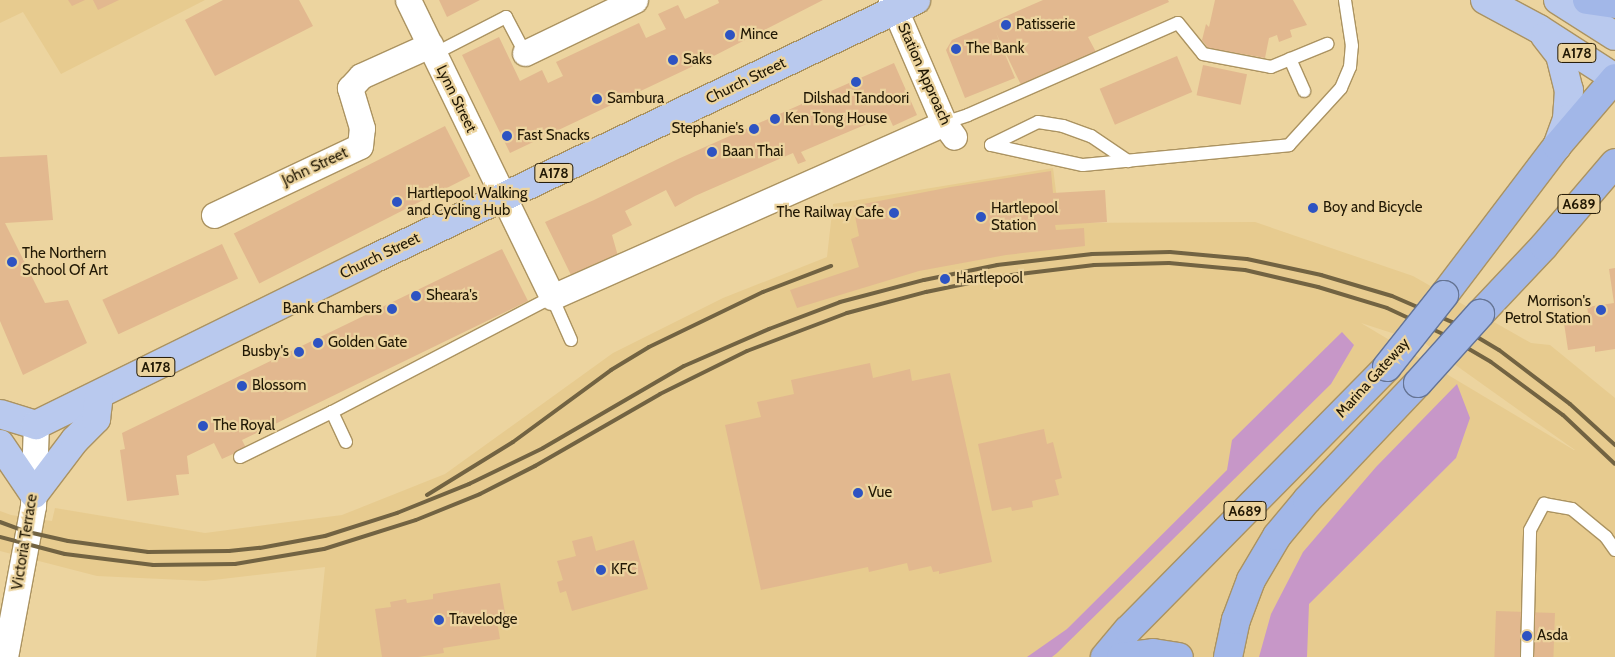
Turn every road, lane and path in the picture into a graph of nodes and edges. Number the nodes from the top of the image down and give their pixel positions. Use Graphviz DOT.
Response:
graph roads {
  1 [pos="408,0"];
  2 [pos="635,0"];
  3 [pos="1345,0"];
  4 [pos="1485,0"];
  5 [pos="1558,0"];
  6 [pos="1587,0"];
  7 [pos="901,3"];
  8 [pos="1615,4"];
  9 [pos="1539,29"];
  10 [pos="1615,36"];
  11 [pos="1327,44"];
  12 [pos="432,49"];
  13 [pos="526,53"];
  14 [pos="1290,59"];
  15 [pos="1615,78"];
  16 [pos="1304,91"];
  17 [pos="949,130"];
  18 [pos="1557,146"];
  19 [pos="1128,161"];
  20 [pos="1610,173"];
  21 [pos="503,198"];
  22 [pos="214,214"];
  23 [pos="552,297"];
  24 [pos="571,340"];
  25 [pos="99,395"];
  26 [pos="332,412"];
  27 [pos="0,414"];
  28 [pos="36,425"];
  29 [pos="346,442"];
  30 [pos="0,444"];
  31 [pos="240,457"];
  32 [pos="34,494"];
  33 [pos="1615,550"];
  34 [pos="5,657"];
  35 [pos="1105,657"];
  36 [pos="1121,657"];
  37 [pos="1179,657"];
  38 [pos="1228,657"];
  39 [pos="1527,657"];
  1 -- 12 [label="street, Lynn Street"];
  2 -- 13 [label="street"];
  3 -- 19 [label="lane"];
  4 -- 9 [label="main road, A178"];
  5 -- 10 [label="main road, A178"];
  6 -- 8 [label="highway"];
  7 -- 17 [label="street, Station Approach"];
  7 -- 21 [label="main road, Church Street / A178"];
  9 -- 15 [label="main road, A178"];
  9 -- 18 [label="main road"];
  11 -- 14 [label="lane"];
  12 -- 13 [label="lane"];
  12 -- 21 [label="street, Lynn Street"];
  12 -- 22 [label="street, John Street"];
  14 -- 16 [label="lane"];
  14 -- 17 [label="lane"];
  15 -- 18 [label="highway, Marina Gateway / A689"];
  17 -- 23 [label="street"];
  18 -- 35 [label="highway, Marina Gateway / A689, bridge"];
  19 -- 19 [label="lane"];
  20 -- 38 [label="highway, A689, bridge"];
  21 -- 23 [label="street, Lynn Street"];
  21 -- 25 [label="main road, Church Street / A178"];
  23 -- 24 [label="lane"];
  23 -- 26 [label="lane"];
  25 -- 28 [label="main road, Church Street / A178"];
  25 -- 32 [label="main road"];
  26 -- 29 [label="lane"];
  26 -- 31 [label="lane"];
  27 -- 28 [label="main road"];
  28 -- 32 [label="street, Victoria Terrace"];
  30 -- 32 [label="main road"];
  32 -- 34 [label="street, Victoria Terrace"];
  33 -- 39 [label="lane"];
  36 -- 37 [label="highway"];
}
